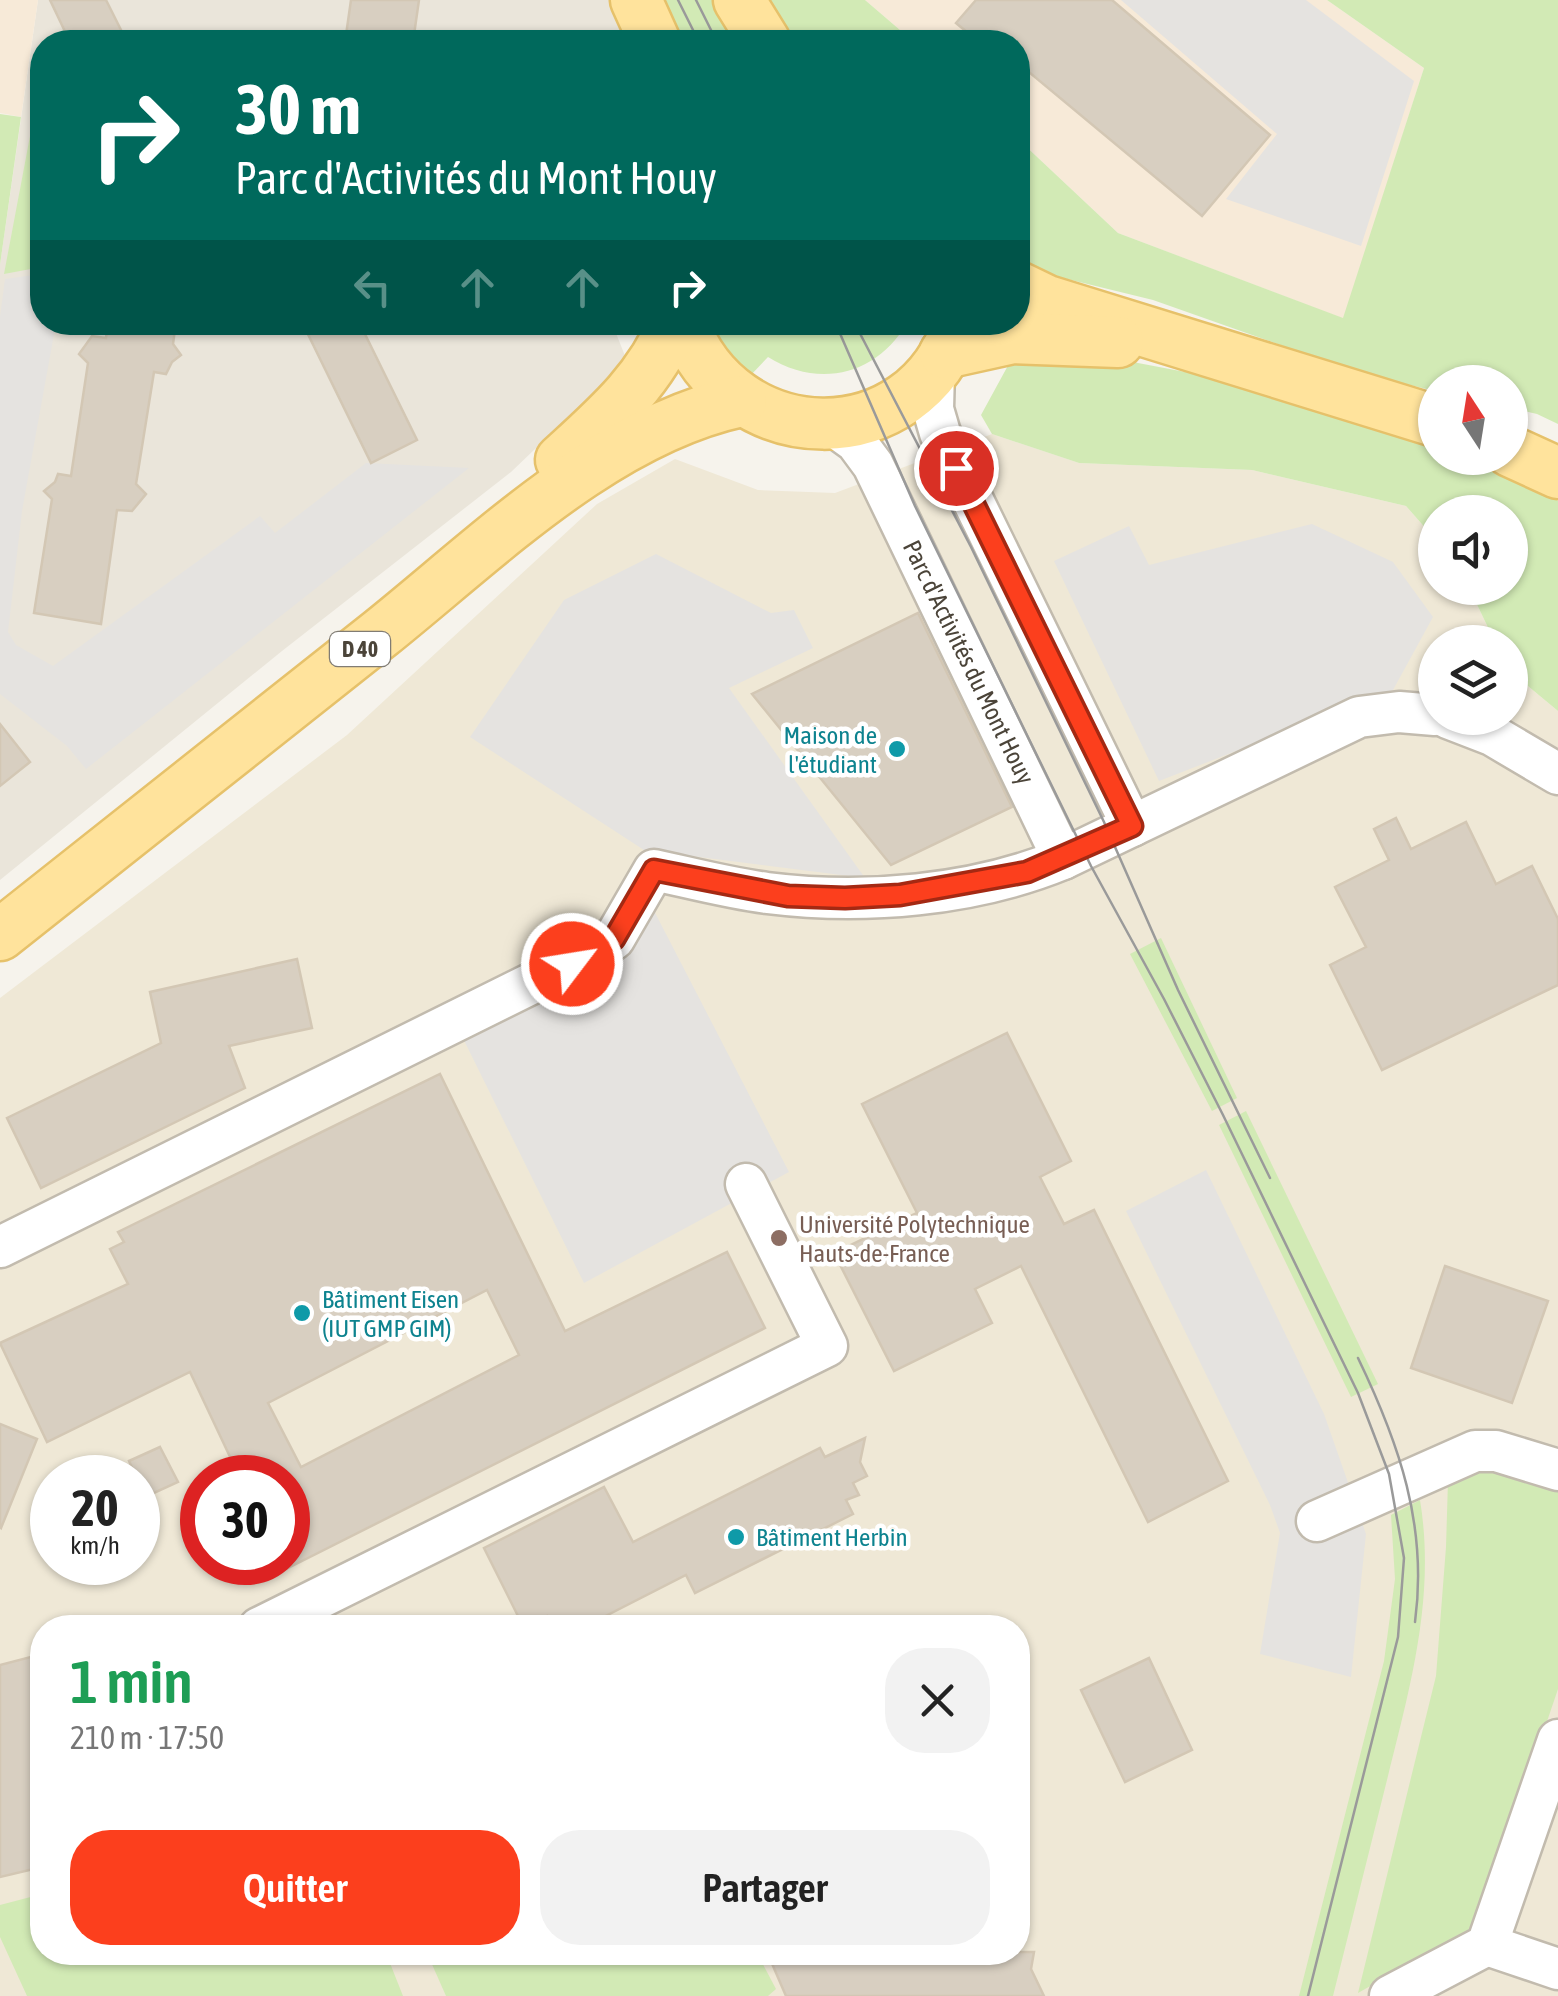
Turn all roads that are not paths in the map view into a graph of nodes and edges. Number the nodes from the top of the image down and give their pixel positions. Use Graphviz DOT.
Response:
graph roads {
  1 [pos="636,0"];
  2 [pos="739,0"];
  3 [pos="650,30"];
  4 [pos="757,30"];
  5 [pos="1030,293"];
  6 [pos="668,335"];
  7 [pos="689,335"];
  8 [pos="1194,347"];
  9 [pos="946,349"];
  10 [pos="741,401"];
  11 [pos="1418,416"];
  12 [pos="831,424"];
  13 [pos="1528,459"];
  14 [pos="1558,472"];
  15 [pos="1418,714"];
  16 [pos="1492,735"];
  17 [pos="1558,774"];
  18 [pos="1132,826"];
  19 [pos="1064,859"];
  20 [pos="0,907"];
  21 [pos="0,935"];
  22 [pos="746,1184"];
  23 [pos="0,1247"];
  24 [pos="1558,1470"];
  25 [pos="1317,1521"];
  26 [pos="285,1615"];
  27 [pos="1558,1740"];
  28 [pos="1487,1945"];
  29 [pos="1558,1969"];
  30 [pos="1390,1996"];
  1 -- 3 [label="main road"];
  2 -- 4 [label="main road"];
  5 -- 8 [label="main road"];
  6 -- 20 [label="main road, D 40"];
  7 -- 10 [label="main road"];
  8 -- 9 [label="main road"];
  8 -- 11 [label="main road"];
  9 -- 12 [label="main road"];
  9 -- 18 [label="street"];
  10 -- 12 [label="main road"];
  10 -- 21 [label="main road, D 40"];
  12 -- 19 [label="street, Parc d'Activités du Mont Houy"];
  13 -- 14 [label="main road"];
  15 -- 18 [label="street"];
  16 -- 17 [label="street"];
  18 -- 19 [label="street"];
  19 -- 23 [label="street"];
  22 -- 26 [label="street"];
  24 -- 25 [label="street"];
  27 -- 28 [label="street"];
  28 -- 29 [label="street"];
  28 -- 30 [label="street"];
}
